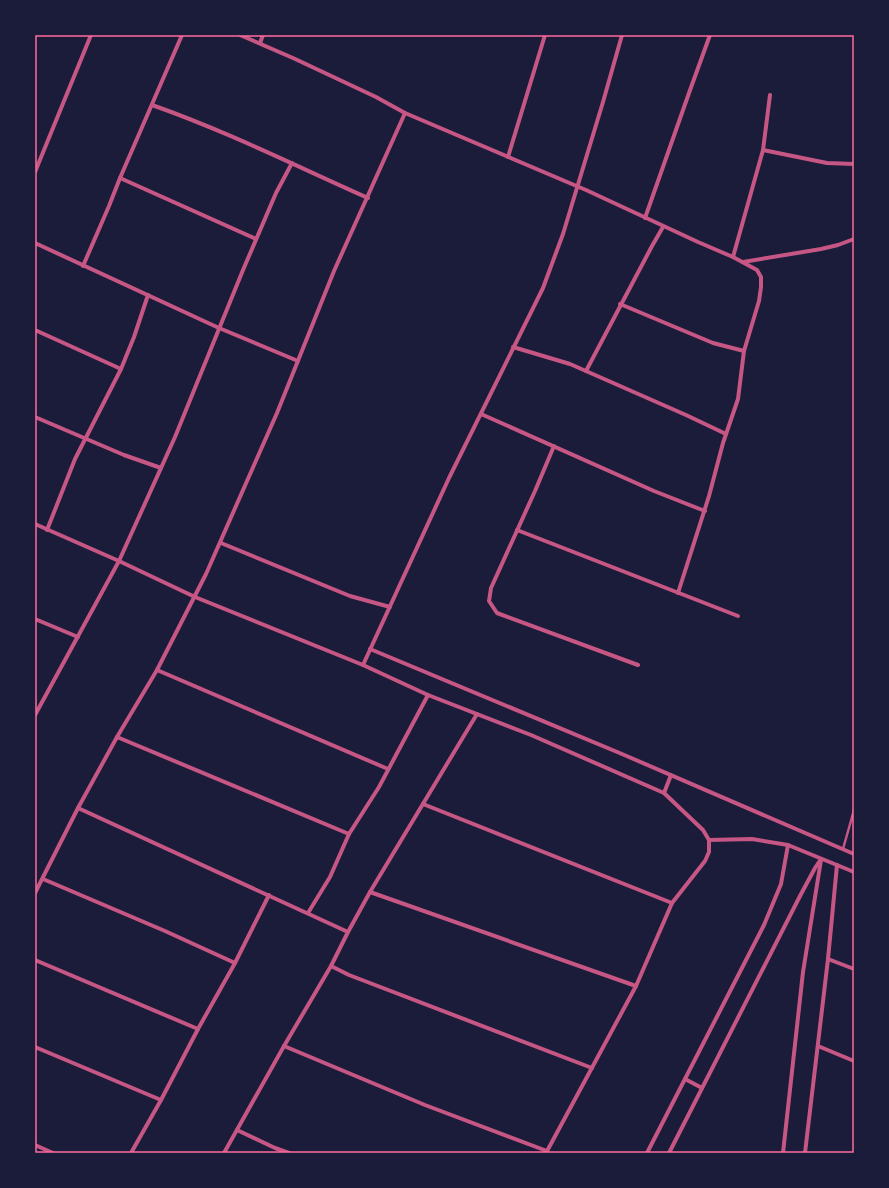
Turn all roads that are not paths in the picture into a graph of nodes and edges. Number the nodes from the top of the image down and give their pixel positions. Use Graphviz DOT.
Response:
graph roads {
  1 [pos="92,35"];
  2 [pos="182,35"];
  3 [pos="240,35"];
  4 [pos="263,35"];
  5 [pos="545,35"];
  6 [pos="622,35"];
  7 [pos="710,35"];
  8 [pos="260,43"];
  9 [pos="770,95"];
  10 [pos="152,105"];
  11 [pos="405,113"];
  12 [pos="763,150"];
  13 [pos="508,157"];
  14 [pos="292,163"];
  15 [pos="854,164"];
  16 [pos="35,172"];
  17 [pos="120,178"];
  18 [pos="577,187"];
  19 [pos="368,198"];
  20 [pos="645,218"];
  21 [pos="663,227"];
  22 [pos="854,238"];
  23 [pos="256,239"];
  24 [pos="35,243"];
  25 [pos="733,257"];
  26 [pos="743,262"];
  27 [pos="83,266"];
  28 [pos="148,295"];
  29 [pos="620,304"];
  30 [pos="219,328"];
  31 [pos="35,330"];
  32 [pos="513,347"];
  33 [pos="744,351"];
  34 [pos="298,361"];
  35 [pos="121,369"];
  36 [pos="586,371"];
  37 [pos="481,414"];
  38 [pos="35,417"];
  39 [pos="726,434"];
  40 [pos="86,438"];
  41 [pos="554,446"];
  42 [pos="161,468"];
  43 [pos="705,511"];
  44 [pos="35,524"];
  45 [pos="47,530"];
  46 [pos="517,530"];
  47 [pos="221,543"];
  48 [pos="119,561"];
  49 [pos="678,593"];
  50 [pos="195,597"];
  51 [pos="390,607"];
  52 [pos="738,616"];
  53 [pos="35,620"];
  54 [pos="78,637"];
  55 [pos="370,649"];
  56 [pos="363,665"];
  57 [pos="638,665"];
  58 [pos="157,670"];
  59 [pos="428,695"];
  60 [pos="37,706"];
  61 [pos="35,714"];
  62 [pos="477,714"];
  63 [pos="117,737"];
  64 [pos="388,769"];
  65 [pos="671,775"];
  66 [pos="664,793"];
  67 [pos="423,804"];
  68 [pos="78,808"];
  69 [pos="854,810"];
  70 [pos="349,834"];
  71 [pos="709,840"];
  72 [pos="788,845"];
  73 [pos="842,849"];
  74 [pos="854,854"];
  75 [pos="821,859"];
  76 [pos="837,865"];
  77 [pos="854,872"];
  78 [pos="43,879"];
  79 [pos="370,892"];
  80 [pos="35,893"];
  81 [pos="269,895"];
  82 [pos="672,903"];
  83 [pos="308,913"];
  84 [pos="348,932"];
  85 [pos="828,959"];
  86 [pos="35,960"];
  87 [pos="235,963"];
  88 [pos="331,966"];
  89 [pos="854,970"];
  90 [pos="636,986"];
  91 [pos="198,1029"];
  92 [pos="284,1046"];
  93 [pos="818,1046"];
  94 [pos="35,1047"];
  95 [pos="854,1061"];
  96 [pos="592,1068"];
  97 [pos="685,1079"];
  98 [pos="702,1088"];
  99 [pos="161,1100"];
  100 [pos="237,1130"];
  101 [pos="35,1146"];
  102 [pos="546,1152"];
  103 [pos="53,1153"];
  104 [pos="131,1153"];
  105 [pos="224,1153"];
  106 [pos="289,1153"];
  107 [pos="647,1153"];
  108 [pos="669,1153"];
  109 [pos="783,1153"];
  110 [pos="805,1153"];
  1 -- 16 [label="street"];
  2 -- 10 [label="street"];
  3 -- 8 [label="street"];
  4 -- 8 [label="street"];
  5 -- 13 [label="street"];
  6 -- 18 [label="street"];
  7 -- 20 [label="street"];
  8 -- 11 [label="street"];
  9 -- 12 [label="street"];
  10 -- 14 [label="street"];
  10 -- 17 [label="street"];
  11 -- 13 [label="street"];
  11 -- 19 [label="street"];
  12 -- 15 [label="street"];
  12 -- 25 [label="street"];
  13 -- 18 [label="street"];
  14 -- 19 [label="street"];
  14 -- 23 [label="street"];
  17 -- 23 [label="street"];
  17 -- 27 [label="street"];
  18 -- 20 [label="street"];
  18 -- 32 [label="street"];
  19 -- 34 [label="street"];
  20 -- 21 [label="street"];
  21 -- 25 [label="street"];
  21 -- 29 [label="street"];
  22 -- 26 [label="street"];
  23 -- 30 [label="street"];
  24 -- 27 [label="street"];
  25 -- 26 [label="street"];
  26 -- 33 [label="street"];
  27 -- 28 [label="street"];
  28 -- 30 [label="street"];
  28 -- 35 [label="street"];
  29 -- 33 [label="street"];
  29 -- 36 [label="street"];
  30 -- 34 [label="street"];
  30 -- 42 [label="street"];
  31 -- 35 [label="street"];
  32 -- 36 [label="street"];
  32 -- 37 [label="street"];
  33 -- 39 [label="street"];
  34 -- 47 [label="street"];
  35 -- 40 [label="street"];
  36 -- 39 [label="street"];
  37 -- 41 [label="street"];
  37 -- 51 [label="street"];
  38 -- 40 [label="street"];
  39 -- 43 [label="street"];
  40 -- 42 [label="street"];
  40 -- 45 [label="street"];
  41 -- 43 [label="street"];
  41 -- 46 [label="street"];
  42 -- 48 [label="street"];
  43 -- 49 [label="street"];
  44 -- 45 [label="street"];
  45 -- 48 [label="street"];
  46 -- 49 [label="street"];
  46 -- 57 [label="street"];
  47 -- 50 [label="street"];
  47 -- 51 [label="street"];
  48 -- 50 [label="street"];
  48 -- 54 [label="street"];
  49 -- 52 [label="street"];
  50 -- 56 [label="street"];
  50 -- 58 [label="street"];
  51 -- 55 [label="street"];
  53 -- 54 [label="street"];
  54 -- 60 [label="street"];
  55 -- 56 [label="street"];
  55 -- 65 [label="street"];
  56 -- 59 [label="street"];
  58 -- 63 [label="street"];
  58 -- 64 [label="street"];
  59 -- 62 [label="street"];
  59 -- 64 [label="street"];
  60 -- 61 [label="street"];
  62 -- 66 [label="street"];
  62 -- 67 [label="street"];
  63 -- 68 [label="street"];
  63 -- 70 [label="street"];
  64 -- 70 [label="street"];
  65 -- 66 [label="street"];
  65 -- 73 [label="street"];
  66 -- 71 [label="street"];
  67 -- 79 [label="street"];
  67 -- 82 [label="street"];
  68 -- 78 [label="street"];
  68 -- 81 [label="street"];
  69 -- 73 [label="lane"];
  70 -- 83 [label="street"];
  71 -- 72 [label="street"];
  71 -- 82 [label="street"];
  72 -- 75 [label="street"];
  72 -- 97 [label="street"];
  73 -- 74 [label="street"];
  75 -- 76 [label="street"];
  75 -- 98 [label="street"];
  75 -- 109 [label="street"];
  76 -- 77 [label="street"];
  76 -- 85 [label="street"];
  78 -- 80 [label="street"];
  78 -- 87 [label="street"];
  79 -- 84 [label="street"];
  79 -- 90 [label="street"];
  81 -- 83 [label="street"];
  81 -- 87 [label="street"];
  82 -- 90 [label="street"];
  83 -- 84 [label="street"];
  84 -- 88 [label="street"];
  85 -- 89 [label="street"];
  85 -- 93 [label="street"];
  86 -- 91 [label="street"];
  87 -- 91 [label="street"];
  88 -- 92 [label="street"];
  88 -- 96 [label="street"];
  90 -- 96 [label="street"];
  91 -- 99 [label="street"];
  92 -- 100 [label="street"];
  92 -- 102 [label="street"];
  93 -- 95 [label="street"];
  93 -- 110 [label="street"];
  94 -- 99 [label="street"];
  96 -- 102 [label="street"];
  97 -- 98 [label="street"];
  97 -- 107 [label="street"];
  98 -- 108 [label="street"];
  99 -- 104 [label="street"];
  100 -- 105 [label="street"];
  100 -- 106 [label="street"];
  101 -- 103 [label="street"];
}
